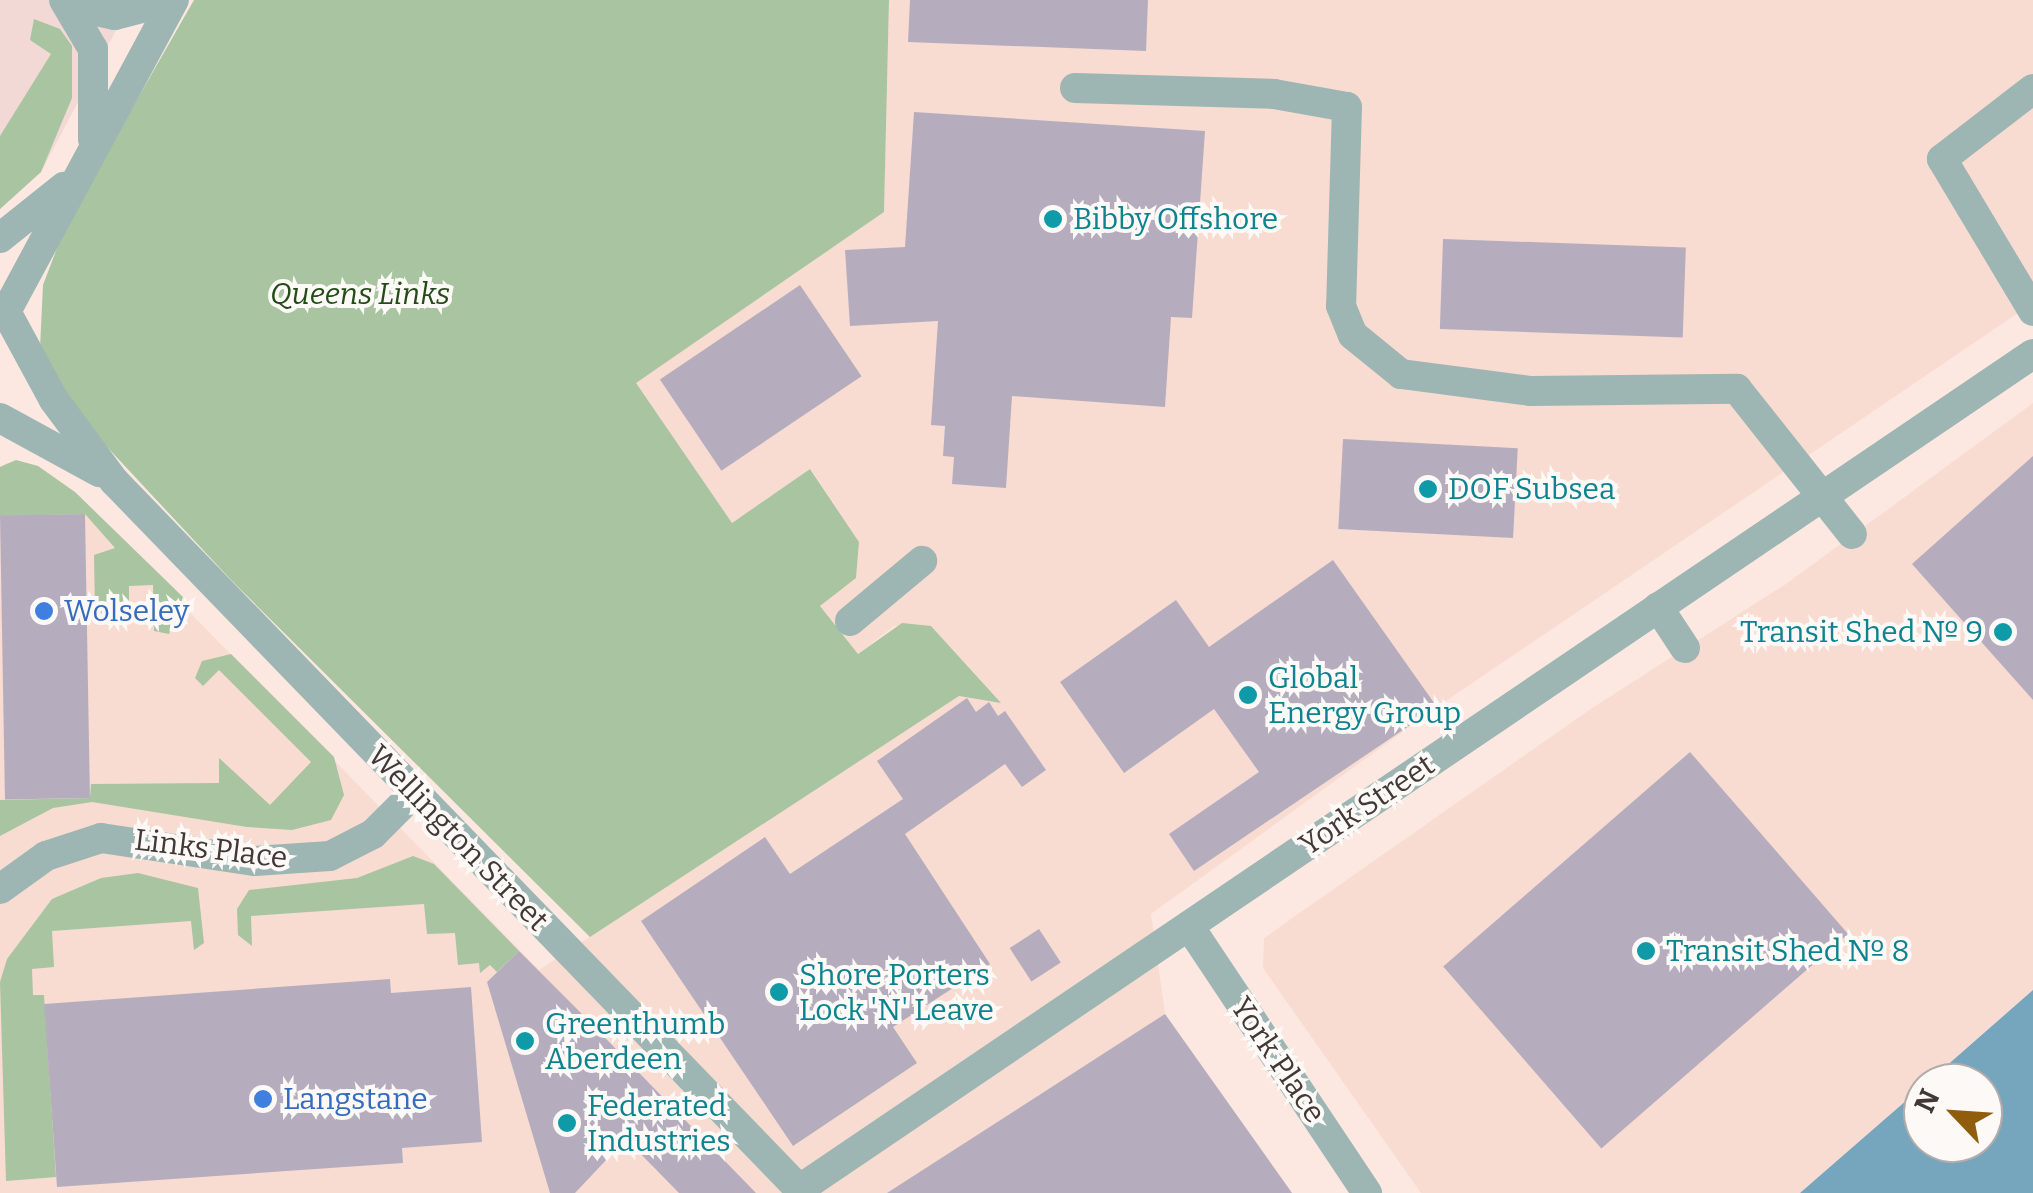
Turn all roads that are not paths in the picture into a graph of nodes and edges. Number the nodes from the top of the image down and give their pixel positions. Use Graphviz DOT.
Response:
graph roads {
  1 [pos="174,0"];
  2 [pos="66,2"];
  3 [pos="1074,88"];
  4 [pos="2033,89"];
  5 [pos="92,147"];
  6 [pos="74,178"];
  7 [pos="0,238"];
  8 [pos="6,305"];
  9 [pos="2033,311"];
  10 [pos="2033,354"];
  11 [pos="0,355"];
  12 [pos="0,418"];
  13 [pos="114,481"];
  14 [pos="1824,494"];
  15 [pos="1852,534"];
  16 [pos="922,562"];
  17 [pos="1658,607"];
  18 [pos="850,620"];
  19 [pos="1685,648"];
  20 [pos="414,793"];
  21 [pos="0,890"];
  22 [pos="1189,926"];
  23 [pos="802,1191"];
  24 [pos="1367,1193"];
  1 -- 2 [label="street"];
  1 -- 5 [label="street"];
  2 -- 5 [label="street"];
  3 -- 14 [label="street"];
  4 -- 9 [label="street"];
  5 -- 6 [label="street"];
  6 -- 7 [label="street"];
  6 -- 8 [label="street"];
  8 -- 11 [label="street"];
  8 -- 13 [label="street, Wellington Street"];
  10 -- 14 [label="street, York Street"];
  12 -- 13 [label="street, Wellington Street"];
  13 -- 20 [label="street, Wellington Street"];
  14 -- 15 [label="street"];
  14 -- 17 [label="street, York Street"];
  16 -- 18 [label="street"];
  17 -- 19 [label="street"];
  17 -- 22 [label="street, York Street"];
  20 -- 21 [label="street, Links Place"];
  20 -- 23 [label="street, Wellington Street"];
  22 -- 23 [label="street, York Street"];
  22 -- 24 [label="street, York Place"];
}
